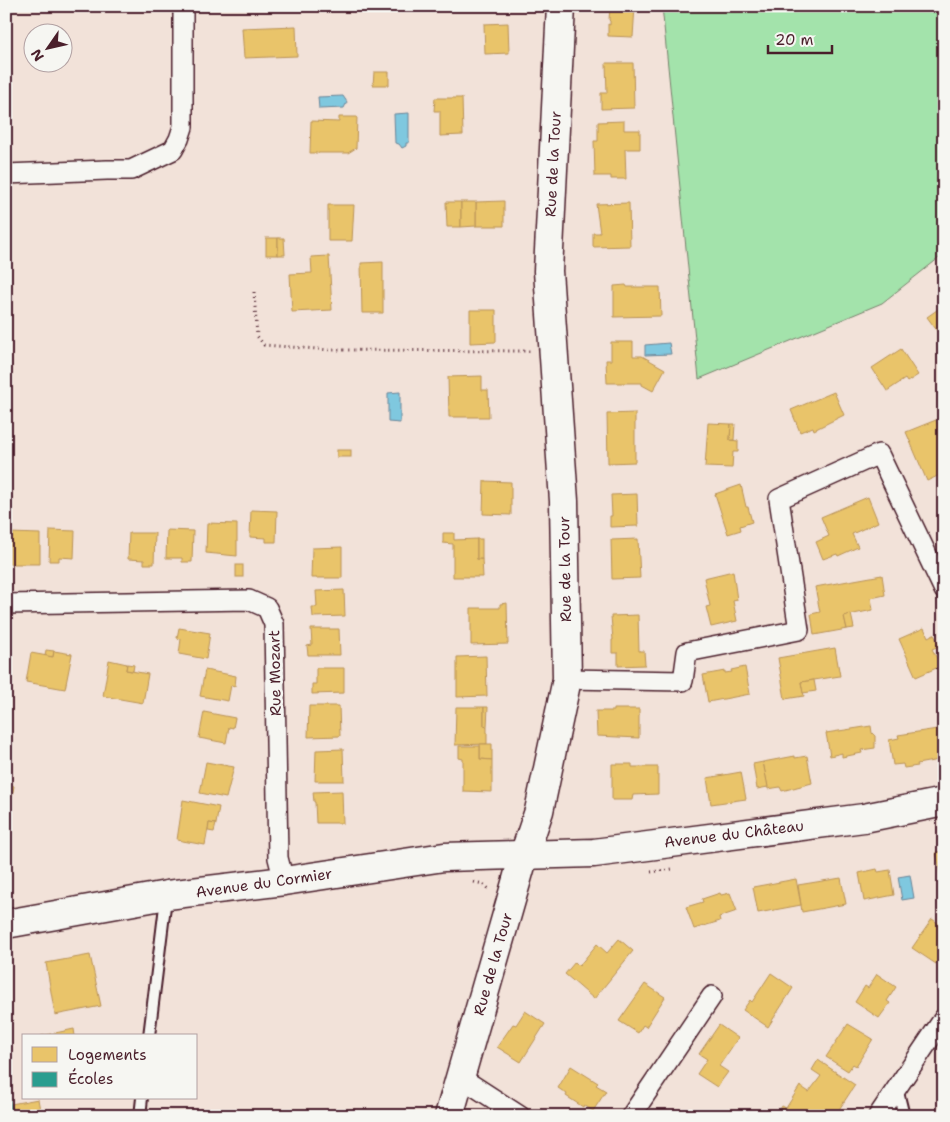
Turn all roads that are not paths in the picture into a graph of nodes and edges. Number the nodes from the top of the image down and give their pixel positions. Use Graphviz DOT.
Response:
graph roads {
  1 [pos="183,6"];
  2 [pos="562,6"];
  3 [pos="6,174"];
  4 [pos="944,590"];
  5 [pos="6,604"];
  6 [pos="567,679"];
  7 [pos="944,802"];
  8 [pos="524,855"];
  9 [pos="284,881"];
  10 [pos="167,895"];
  11 [pos="6,924"];
  12 [pos="712,996"];
  13 [pos="943,1021"];
  14 [pos="149,1034"];
  15 [pos="460,1077"];
  16 [pos="897,1087"];
  17 [pos="142,1100"];
  18 [pos="140,1116"];
  19 [pos="449,1116"];
  20 [pos="520,1116"];
  21 [pos="631,1116"];
  22 [pos="878,1116"];
  23 [pos="904,1116"];
  1 -- 3 [label="street"];
  2 -- 6 [label="street, Rue de la Tour"];
  4 -- 6 [label="street"];
  5 -- 9 [label="street, Rue Mozart"];
  6 -- 8 [label="street, Rue de la Tour"];
  7 -- 8 [label="street, Avenue du Château"];
  8 -- 9 [label="street, Avenue du Cormier"];
  8 -- 15 [label="street, Rue de la Tour"];
  9 -- 10 [label="street, Avenue du Cormier"];
  10 -- 11 [label="street, Avenue du Cormier"];
  10 -- 14 [label="lane"];
  12 -- 21 [label="street"];
  13 -- 16 [label="street"];
  15 -- 19 [label="street, Rue de la Tour"];
  15 -- 20 [label="street"];
  16 -- 22 [label="street"];
  16 -- 23 [label="lane"];
  17 -- 18 [label="lane"];
}
